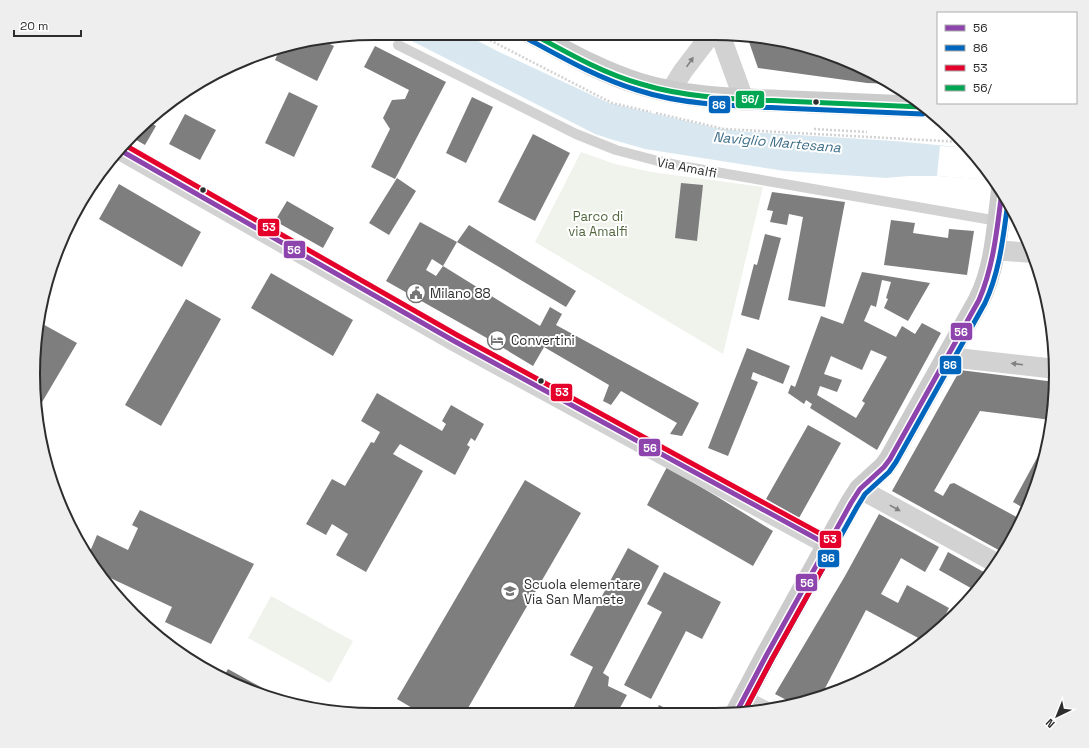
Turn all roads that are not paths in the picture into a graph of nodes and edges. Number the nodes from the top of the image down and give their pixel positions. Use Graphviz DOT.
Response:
graph roads {
  1 [pos="543,40"];
  2 [pos="707,40"];
  3 [pos="722,40"];
  4 [pos="398,45"];
  5 [pos="670,92"];
  6 [pos="744,100"];
  7 [pos="915,107"];
  8 [pos="124,153"];
  9 [pos="1001,201"];
  10 [pos="998,221"];
  11 [pos="994,250"];
  12 [pos="1026,252"];
  13 [pos="948,357"];
  14 [pos="1049,368"];
  15 [pos="860,489"];
  16 [pos="828,545"];
  17 [pos="992,561"];
  18 [pos="740,706"];
  1 -- 5 [label="street"];
  5 -- 2 [label="street, one-way"];
  3 -- 6 [label="street"];
  4 -- 10 [label="lane, Via Amalfi"];
  5 -- 6 [label="street"];
  6 -- 7 [label="street"];
  8 -- 16 [label="street"];
  9 -- 10 [label="street"];
  10 -- 11 [label="street"];
  11 -- 12 [label="street"];
  11 -- 13 [label="street"];
  14 -- 13 [label="street, one-way"];
  13 -- 15 [label="street"];
  15 -- 16 [label="street"];
  15 -- 17 [label="street, one-way"];
  16 -- 18 [label="street"];
}
